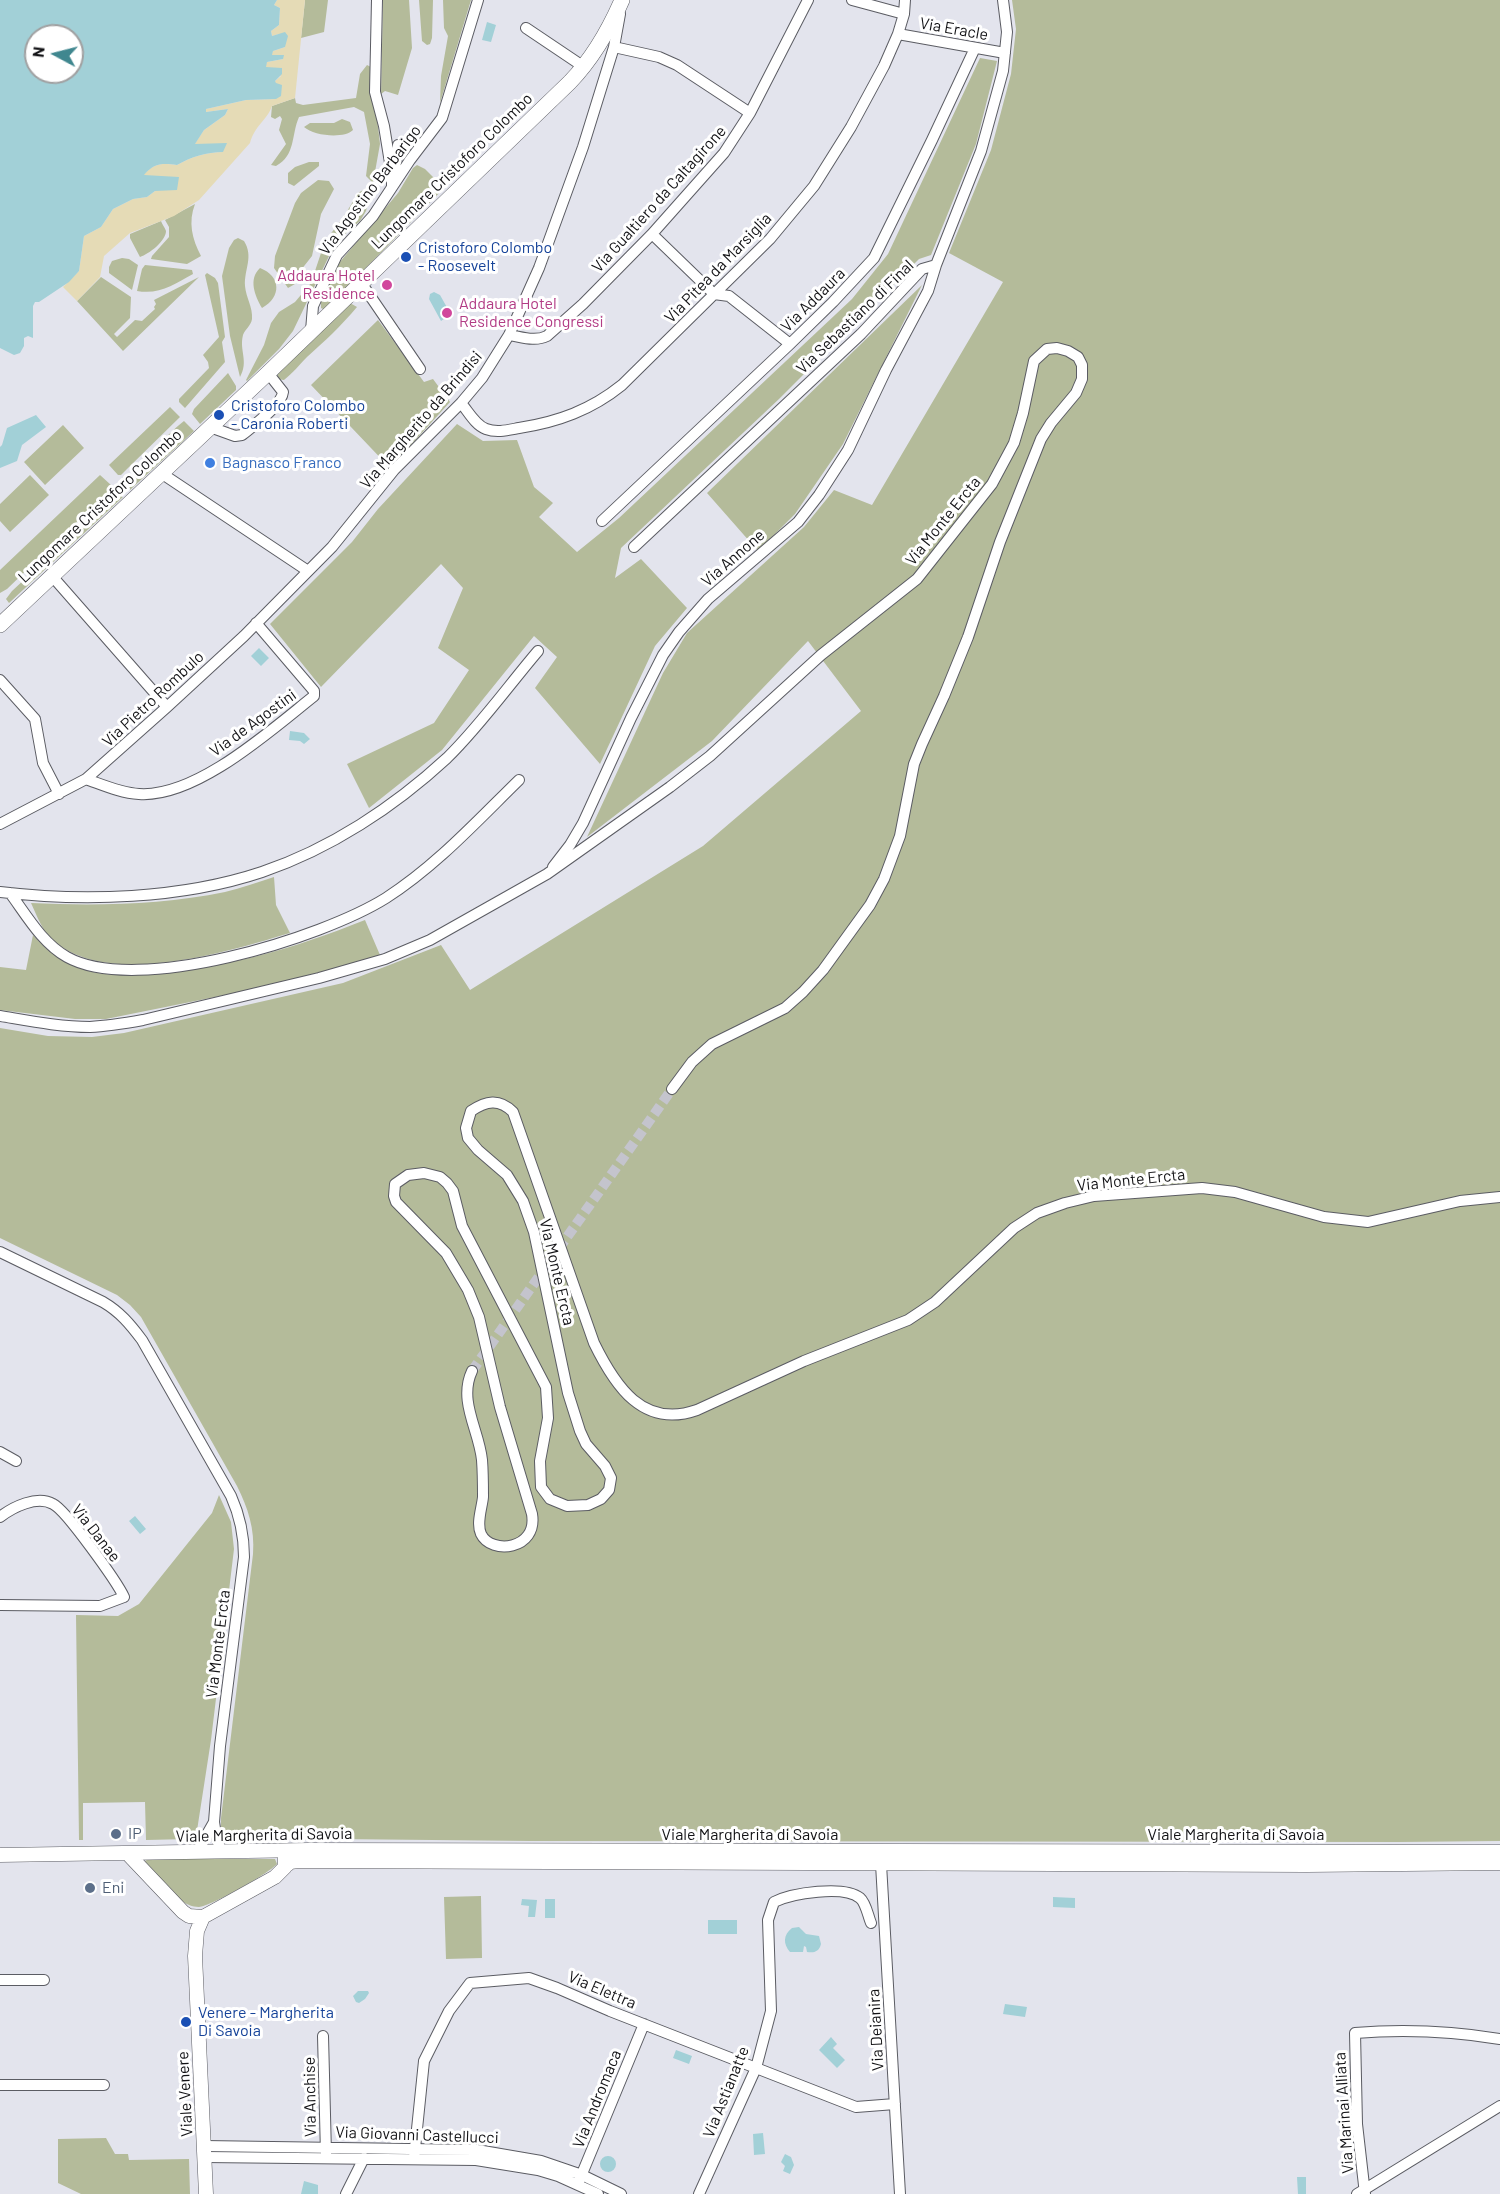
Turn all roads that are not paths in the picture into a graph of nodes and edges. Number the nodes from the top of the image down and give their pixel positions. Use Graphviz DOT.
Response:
graph roads {
  1 [pos="377,0"];
  2 [pos="478,0"];
  3 [pos="622,0"];
  4 [pos="808,0"];
  5 [pos="852,0"];
  6 [pos="905,0"];
  7 [pos="1003,0"];
  8 [pos="904,14"];
  9 [pos="526,28"];
  10 [pos="898,34"];
  11 [pos="614,47"];
  12 [pos="975,48"];
  13 [pos="1005,53"];
  14 [pos="584,67"];
  15 [pos="750,113"];
  16 [pos="398,145"];
  17 [pos="392,187"];
  18 [pos="652,234"];
  19 [pos="936,265"];
  20 [pos="362,284"];
  21 [pos="714,294"];
  22 [pos="311,331"];
  23 [pos="509,335"];
  24 [pos="790,344"];
  25 [pos="420,369"];
  26 [pos="268,373"];
  27 [pos="460,403"];
  28 [pos="210,427"];
  29 [pos="161,473"];
  30 [pos="602,521"];
  31 [pos="634,547"];
  32 [pos="308,571"];
  33 [pos="52,576"];
  34 [pos="256,623"];
  35 [pos="0,625"];
  36 [pos="538,651"];
  37 [pos="0,680"];
  38 [pos="168,707"];
  39 [pos="86,779"];
  40 [pos="519,780"];
  41 [pos="59,794"];
  42 [pos="0,824"];
  43 [pos="547,874"];
  44 [pos="5,893"];
  45 [pos="0,1016"];
  46 [pos="672,1089"];
  47 [pos="1500,1197"];
  48 [pos="0,1252"];
  49 [pos="472,1371"];
  50 [pos="0,1452"];
  51 [pos="16,1461"];
  52 [pos="0,1516"];
  53 [pos="0,1605"];
  54 [pos="214,1822"];
  55 [pos="1500,1851"];
  56 [pos="197,1852"];
  57 [pos="221,1852"];
  58 [pos="279,1852"];
  59 [pos="0,1855"];
  60 [pos="135,1857"];
  61 [pos="1500,1863"];
  62 [pos="881,1864"];
  63 [pos="287,1865"];
  64 [pos="183,1912"];
  65 [pos="203,1917"];
  66 [pos="871,1923"];
  67 [pos="195,1956"];
  68 [pos="0,1980"];
  69 [pos="44,1980"];
  70 [pos="644,2024"];
  71 [pos="323,2036"];
  72 [pos="1500,2039"];
  73 [pos="756,2068"];
  74 [pos="0,2085"];
  75 [pos="104,2085"];
  76 [pos="895,2104"];
  77 [pos="1500,2106"];
  78 [pos="204,2151"];
  79 [pos="326,2152"];
  80 [pos="415,2153"];
  81 [pos="364,2158"];
  82 [pos="580,2180"];
  83 [pos="1362,2193"];
  84 [pos="206,2194"];
  85 [pos="346,2194"];
  86 [pos="598,2194"];
  87 [pos="621,2194"];
  88 [pos="699,2194"];
  89 [pos="900,2194"];
  1 -- 17 [label="street"];
  2 -- 17 [label="street, Via Agostino Barbarigo"];
  3 -- 11 [label="street, Via Margherito da Brindisi"];
  3 -- 14 [label="main road, Lungomare Cristoforo Colombo"];
  4 -- 15 [label="street, Via Gualtiero da Caltagirone"];
  5 -- 8 [label="street, Via Eracle"];
  6 -- 8 [label="street, Via Pitea da Marsiglia"];
  7 -- 13 [label="street, Via Sebastiano di Final"];
  8 -- 10 [label="street, Via Pitea da Marsiglia"];
  9 -- 14 [label="street"];
  10 -- 12 [label="street, Via Eracle"];
  10 -- 21 [label="street, Via Pitea da Marsiglia"];
  11 -- 15 [label="street"];
  11 -- 23 [label="street, Via Margherito da Brindisi"];
  12 -- 13 [label="street, Via Eracle"];
  12 -- 24 [label="street, Via Addaura"];
  13 -- 19 [label="street, Via Sebastiano di Final"];
  14 -- 20 [label="main road, Lungomare Cristoforo Colombo"];
  15 -- 18 [label="street, Via Gualtiero da Caltagirone"];
  16 -- 17 [label="street"];
  17 -- 22 [label="street, Via Agostino Barbarigo"];
  18 -- 21 [label="street"];
  18 -- 23 [label="street, Via Gualtiero da Caltagirone"];
  19 -- 31 [label="street, Via Sebastiano di Final"];
  19 -- 43 [label="street, Via Annone"];
  20 -- 22 [label="main road, Lungomare Cristoforo Colombo"];
  20 -- 25 [label="street"];
  21 -- 24 [label="street"];
  21 -- 27 [label="street, Via Pitea da Marsiglia"];
  22 -- 26 [label="main road, Lungomare Cristoforo Colombo"];
  23 -- 27 [label="street, Via Margherito da Brindisi"];
  24 -- 30 [label="street, Via Addaura"];
  26 -- 28 [label="main road, Lungomare Cristoforo Colombo"];
  26 -- 28 [label="street"];
  27 -- 32 [label="street, Via Margherito da Brindisi"];
  28 -- 29 [label="main road, Lungomare Cristoforo Colombo"];
  29 -- 32 [label="street"];
  29 -- 33 [label="main road, Lungomare Cristoforo Colombo"];
  32 -- 34 [label="street, Via Pietro Rombulo"];
  33 -- 35 [label="main road, Lungomare Cristoforo Colombo"];
  33 -- 38 [label="street"];
  34 -- 38 [label="street, Via Pietro Rombulo"];
  34 -- 39 [label="street, Via de Agostini"];
  36 -- 44 [label="street"];
  37 -- 41 [label="street"];
  38 -- 39 [label="street, Via Pietro Rombulo"];
  39 -- 41 [label="street, Via Pietro Rombulo"];
  40 -- 44 [label="street"];
  41 -- 42 [label="street, Via Pietro Rombulo"];
  43 -- 45 [label="street, Via Monte Ercta"];
  43 -- 46 [label="street, Via Monte Ercta"];
  47 -- 49 [label="street, Via Monte Ercta"];
  48 -- 54 [label="street, Via Monte Ercta"];
  50 -- 51 [label="street"];
  52 -- 53 [label="street, Via Danae"];
  54 -- 56 [label="street"];
  54 -- 57 [label="street"];
  55 -- 58 [label="street, Viale Margherita di Savoia"];
  56 -- 57 [label="street, Viale Margherita di Savoia"];
  56 -- 60 [label="street, Viale Margherita di Savoia"];
  57 -- 58 [label="street, Viale Margherita di Savoia"];
  58 -- 63 [label="street"];
  59 -- 60 [label="street, Viale Margherita di Savoia"];
  60 -- 64 [label="street"];
  61 -- 62 [label="street, Viale Margherita di Savoia"];
  62 -- 63 [label="street, Viale Margherita di Savoia"];
  62 -- 76 [label="street, Via Deianira"];
  63 -- 65 [label="street"];
  64 -- 65 [label="street"];
  64 -- 67 [label="street"];
  65 -- 67 [label="street"];
  66 -- 73 [label="street, Via Astianatte"];
  67 -- 78 [label="street, Viale Venere"];
  68 -- 69 [label="street"];
  70 -- 73 [label="street, Via Elettra"];
  70 -- 80 [label="street, Via Elettra"];
  70 -- 82 [label="street, Via Andromaca"];
  71 -- 79 [label="street, Via Anchise"];
  72 -- 83 [label="street, Via Marinai Alliata"];
  73 -- 76 [label="street, Via Elettra"];
  73 -- 88 [label="street, Via Astianatte"];
  74 -- 75 [label="street"];
  76 -- 89 [label="street, Via Deianira"];
  77 -- 83 [label="street"];
  78 -- 79 [label="street, Via Giovanni Castellucci"];
  78 -- 84 [label="street, Viale Venere"];
  79 -- 80 [label="street, Via Giovanni Castellucci"];
  79 -- 81 [label="street, Via Giovanni Castellucci"];
  80 -- 81 [label="street, Via Giovanni Castellucci"];
  80 -- 82 [label="street, Via Giovanni Castellucci"];
  81 -- 85 [label="street"];
  82 -- 86 [label="street, Via Giovanni Castellucci"];
  82 -- 87 [label="street, Via Giovanni Castellucci"];
}
